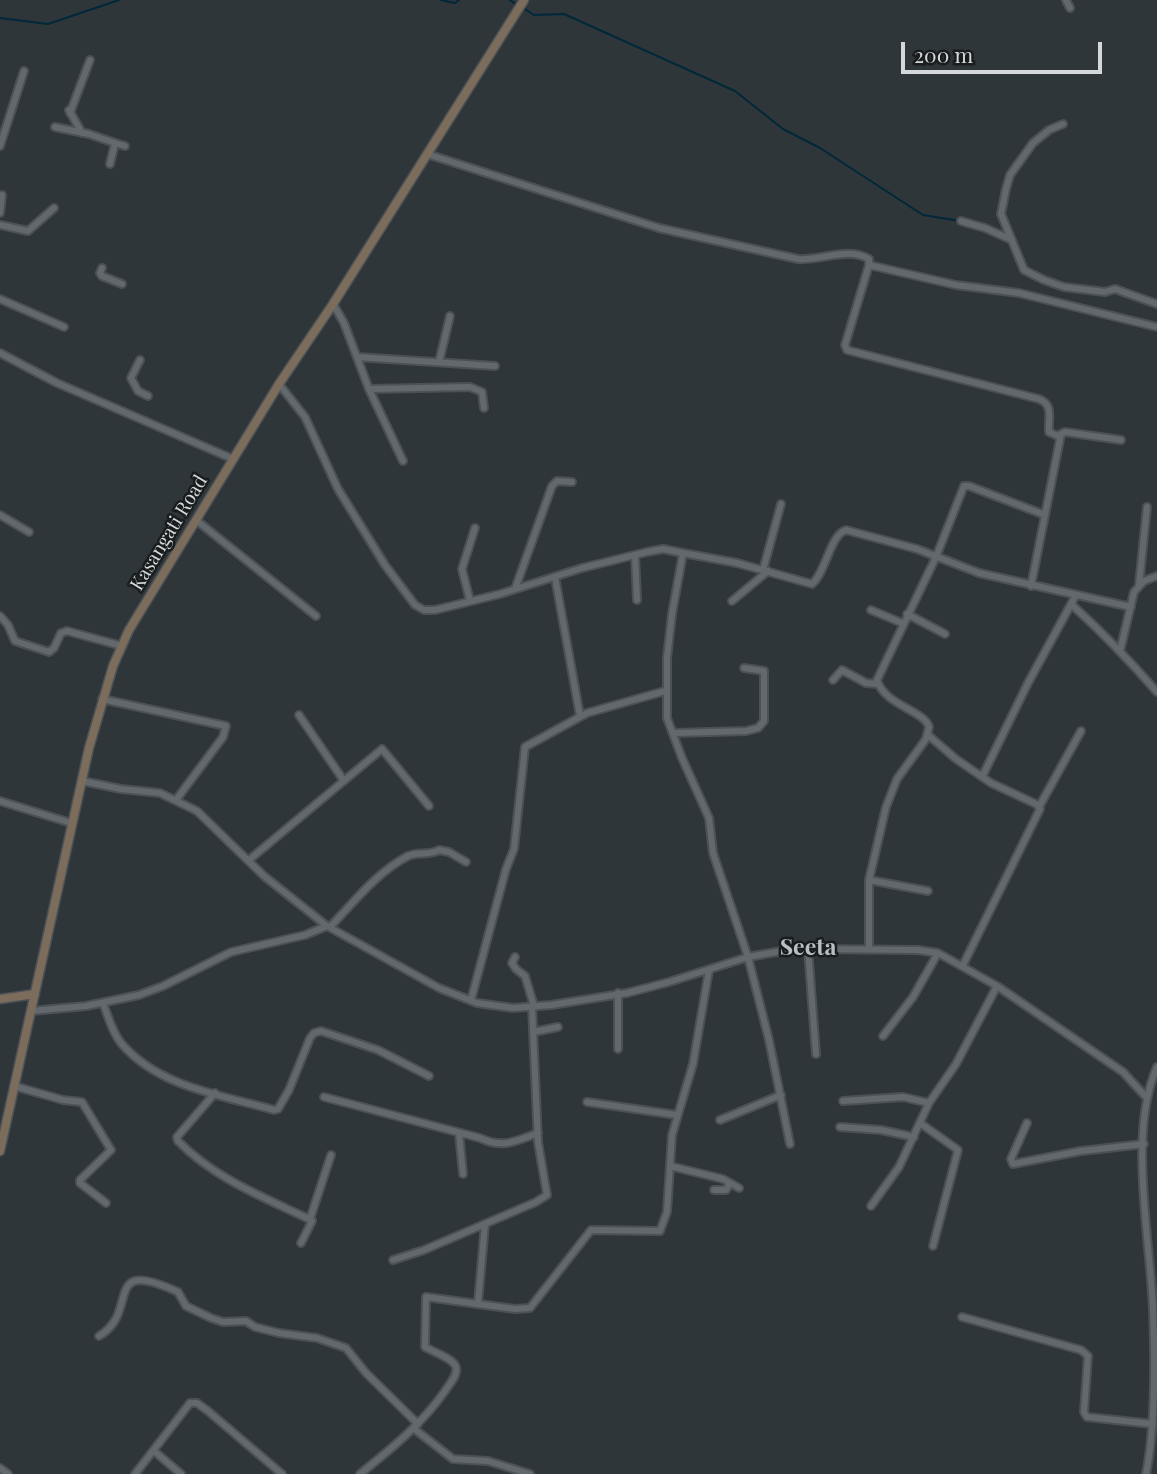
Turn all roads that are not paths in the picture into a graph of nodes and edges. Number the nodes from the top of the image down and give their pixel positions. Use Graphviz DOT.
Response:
graph roads {
  1 [pos="524,0"];
  2 [pos="1066,0"];
  3 [pos="1070,8"];
  4 [pos="90,60"];
  5 [pos="24,71"];
  6 [pos="1063,124"];
  7 [pos="55,127"];
  8 [pos="82,133"];
  9 [pos="115,143"];
  10 [pos="0,146"];
  11 [pos="125,146"];
  12 [pos="427,154"];
  13 [pos="110,164"];
  14 [pos="2,195"];
  15 [pos="54,208"];
  16 [pos="0,213"];
  17 [pos="961,221"];
  18 [pos="0,225"];
  19 [pos="1012,240"];
  20 [pos="869,265"];
  21 [pos="102,268"];
  22 [pos="122,285"];
  23 [pos="0,299"];
  24 [pos="333,304"];
  25 [pos="1157,304"];
  26 [pos="450,316"];
  27 [pos="64,327"];
  28 [pos="1157,327"];
  29 [pos="0,353"];
  30 [pos="357,357"];
  31 [pos="141,360"];
  32 [pos="439,362"];
  33 [pos="495,366"];
  34 [pos="279,384"];
  35 [pos="369,389"];
  36 [pos="148,396"];
  37 [pos="484,408"];
  38 [pos="1060,437"];
  39 [pos="1121,440"];
  40 [pos="233,459"];
  41 [pos="403,461"];
  42 [pos="572,482"];
  43 [pos="781,505"];
  44 [pos="1147,507"];
  45 [pos="0,515"];
  46 [pos="1045,515"];
  47 [pos="196,520"];
  48 [pos="475,528"];
  49 [pos="29,531"];
  50 [pos="683,553"];
  51 [pos="635,555"];
  52 [pos="936,558"];
  53 [pos="765,570"];
  54 [pos="1157,576"];
  55 [pos="555,577"];
  56 [pos="1139,585"];
  57 [pos="1031,586"];
  58 [pos="516,589"];
  59 [pos="1076,595"];
  60 [pos="637,600"];
  61 [pos="470,601"];
  62 [pos="732,601"];
  63 [pos="1071,604"];
  64 [pos="1131,607"];
  65 [pos="871,610"];
  66 [pos="907,614"];
  67 [pos="0,616"];
  68 [pos="316,616"];
  69 [pos="902,623"];
  70 [pos="945,634"];
  71 [pos="122,646"];
  72 [pos="1121,651"];
  73 [pos="744,668"];
  74 [pos="833,680"];
  75 [pos="878,684"];
  76 [pos="665,691"];
  77 [pos="1157,692"];
  78 [pos="102,699"];
  79 [pos="299,715"];
  80 [pos="580,716"];
  81 [pos="1081,731"];
  82 [pos="673,733"];
  83 [pos="928,735"];
  84 [pos="982,777"];
  85 [pos="82,781"];
  86 [pos="344,781"];
  87 [pos="176,800"];
  88 [pos="0,801"];
  89 [pos="429,806"];
  90 [pos="1039,807"];
  91 [pos="71,823"];
  92 [pos="249,860"];
  93 [pos="466,862"];
  94 [pos="869,880"];
  95 [pos="928,891"];
  96 [pos="329,927"];
  97 [pos="869,948"];
  98 [pos="808,949"];
  99 [pos="938,953"];
  100 [pos="515,957"];
  101 [pos="748,957"];
  102 [pos="963,965"];
  103 [pos="709,970"];
  104 [pos="997,986"];
  105 [pos="618,993"];
  106 [pos="35,994"];
  107 [pos="0,999"];
  108 [pos="471,1000"];
  109 [pos="103,1003"];
  110 [pos="533,1006"];
  111 [pos="31,1012"];
  112 [pos="558,1027"];
  113 [pos="533,1032"];
  114 [pos="883,1036"];
  115 [pos="618,1049"];
  116 [pos="816,1054"];
  117 [pos="1157,1067"];
  118 [pos="429,1076"];
  119 [pos="14,1086"];
  120 [pos="215,1093"];
  121 [pos="781,1095"];
  122 [pos="324,1097"];
  123 [pos="1146,1097"];
  124 [pos="843,1101"];
  125 [pos="587,1102"];
  126 [pos="929,1103"];
  127 [pos="677,1115"];
  128 [pos="720,1120"];
  129 [pos="920,1123"];
  130 [pos="1027,1123"];
  131 [pos="840,1127"];
  132 [pos="459,1133"];
  133 [pos="538,1133"];
  134 [pos="914,1137"];
  135 [pos="790,1144"];
  136 [pos="1143,1144"];
  137 [pos="0,1151"];
  138 [pos="331,1154"];
  139 [pos="670,1166"];
  140 [pos="463,1174"];
  141 [pos="730,1183"];
  142 [pos="739,1188"];
  143 [pos="714,1190"];
  144 [pos="106,1203"];
  145 [pos="871,1206"];
  146 [pos="310,1219"];
  147 [pos="485,1224"];
  148 [pos="301,1243"];
  149 [pos="1147,1243"];
  150 [pos="933,1246"];
  151 [pos="1157,1246"];
  152 [pos="393,1260"];
  153 [pos="478,1303"];
  154 [pos="962,1317"];
  155 [pos="99,1336"];
  156 [pos="1153,1423"];
  157 [pos="416,1426"];
  158 [pos="1154,1433"];
  159 [pos="154,1451"];
  160 [pos="0,1468"];
  161 [pos="8,1474"];
  162 [pos="135,1474"];
  163 [pos="181,1474"];
  164 [pos="282,1474"];
  165 [pos="360,1474"];
  166 [pos="530,1474"];
  167 [pos="1146,1474"];
  1 -- 12 [label="street, Kasangati Road"];
  2 -- 3 [label="street"];
  4 -- 8 [label="street"];
  5 -- 10 [label="street"];
  6 -- 19 [label="street"];
  7 -- 8 [label="street"];
  8 -- 9 [label="street"];
  9 -- 11 [label="street"];
  9 -- 13 [label="street"];
  12 -- 20 [label="street"];
  12 -- 24 [label="street, Kasangati Road"];
  14 -- 16 [label="street"];
  15 -- 18 [label="street"];
  17 -- 19 [label="street"];
  19 -- 25 [label="street"];
  20 -- 28 [label="street"];
  20 -- 38 [label="street"];
  21 -- 22 [label="street"];
  23 -- 27 [label="street"];
  24 -- 30 [label="street"];
  24 -- 34 [label="street, Kasangati Road"];
  26 -- 32 [label="street"];
  29 -- 40 [label="street"];
  30 -- 32 [label="street"];
  30 -- 35 [label="street"];
  31 -- 36 [label="street"];
  32 -- 33 [label="street"];
  34 -- 40 [label="street, Kasangati Road"];
  34 -- 61 [label="street"];
  35 -- 37 [label="street"];
  35 -- 41 [label="street"];
  38 -- 39 [label="street"];
  38 -- 46 [label="street"];
  40 -- 47 [label="street, Kasangati Road"];
  42 -- 58 [label="street"];
  43 -- 53 [label="street"];
  44 -- 56 [label="street"];
  45 -- 49 [label="street"];
  46 -- 52 [label="street"];
  46 -- 57 [label="street"];
  47 -- 68 [label="street"];
  47 -- 71 [label="street, Kasangati Road"];
  48 -- 61 [label="street"];
  50 -- 51 [label="street"];
  50 -- 53 [label="street"];
  50 -- 76 [label="street"];
  51 -- 55 [label="street"];
  51 -- 60 [label="street"];
  52 -- 53 [label="street"];
  52 -- 57 [label="street"];
  52 -- 66 [label="street"];
  53 -- 62 [label="street"];
  54 -- 56 [label="street"];
  55 -- 58 [label="street"];
  55 -- 80 [label="street"];
  56 -- 64 [label="street"];
  57 -- 59 [label="street"];
  58 -- 61 [label="street"];
  59 -- 63 [label="street"];
  59 -- 64 [label="street"];
  63 -- 72 [label="street"];
  63 -- 84 [label="street"];
  64 -- 72 [label="street"];
  65 -- 69 [label="street"];
  66 -- 69 [label="street"];
  66 -- 70 [label="street"];
  67 -- 71 [label="street"];
  69 -- 75 [label="street"];
  71 -- 78 [label="street, Kasangati Road"];
  72 -- 77 [label="street"];
  73 -- 82 [label="street"];
  74 -- 75 [label="street"];
  75 -- 83 [label="street"];
  76 -- 80 [label="street"];
  76 -- 82 [label="street"];
  78 -- 85 [label="street, Kasangati Road"];
  78 -- 87 [label="street"];
  79 -- 86 [label="street"];
  80 -- 108 [label="street"];
  81 -- 90 [label="street"];
  82 -- 101 [label="street"];
  83 -- 84 [label="street"];
  83 -- 94 [label="street"];
  84 -- 90 [label="street"];
  85 -- 87 [label="street"];
  85 -- 91 [label="street, Kasangati Road"];
  86 -- 89 [label="street"];
  86 -- 92 [label="street"];
  87 -- 92 [label="street"];
  88 -- 91 [label="street"];
  90 -- 102 [label="street"];
  91 -- 106 [label="street, Kasangati Road"];
  92 -- 96 [label="street"];
  93 -- 96 [label="street"];
  94 -- 95 [label="street"];
  94 -- 97 [label="street"];
  96 -- 108 [label="street"];
  96 -- 109 [label="street"];
  97 -- 98 [label="street"];
  97 -- 99 [label="street"];
  98 -- 101 [label="street"];
  98 -- 116 [label="street"];
  99 -- 102 [label="street"];
  99 -- 114 [label="street"];
  100 -- 110 [label="street"];
  101 -- 103 [label="street"];
  101 -- 121 [label="street"];
  102 -- 104 [label="street"];
  103 -- 105 [label="street"];
  103 -- 127 [label="street"];
  104 -- 123 [label="street"];
  104 -- 126 [label="street"];
  105 -- 110 [label="street"];
  105 -- 115 [label="street"];
  106 -- 107 [label="street"];
  106 -- 111 [label="street, Kasangati Road"];
  108 -- 110 [label="street"];
  109 -- 111 [label="street"];
  109 -- 120 [label="street"];
  110 -- 113 [label="street"];
  111 -- 119 [label="street, Kasangati Road"];
  112 -- 113 [label="street"];
  113 -- 133 [label="street"];
  117 -- 123 [label="street"];
  118 -- 120 [label="street"];
  119 -- 137 [label="street, Kasangati Road"];
  119 -- 144 [label="street"];
  120 -- 146 [label="street"];
  121 -- 128 [label="street"];
  121 -- 135 [label="street"];
  122 -- 132 [label="street"];
  123 -- 136 [label="street"];
  124 -- 126 [label="street"];
  125 -- 127 [label="street"];
  126 -- 129 [label="street"];
  127 -- 139 [label="street"];
  129 -- 134 [label="street"];
  129 -- 150 [label="street"];
  130 -- 136 [label="street"];
  131 -- 134 [label="street"];
  132 -- 133 [label="street"];
  132 -- 140 [label="street"];
  133 -- 147 [label="street"];
  134 -- 145 [label="street"];
  136 -- 149 [label="street"];
  138 -- 146 [label="street"];
  139 -- 141 [label="street"];
  139 -- 153 [label="street"];
  141 -- 142 [label="street"];
  141 -- 143 [label="street"];
  146 -- 148 [label="street"];
  147 -- 152 [label="street"];
  147 -- 153 [label="street"];
  149 -- 151 [label="street"];
  149 -- 156 [label="street"];
  153 -- 157 [label="street"];
  154 -- 156 [label="street"];
  155 -- 157 [label="street"];
  156 -- 158 [label="street"];
  157 -- 165 [label="street"];
  157 -- 166 [label="street"];
  158 -- 167 [label="street"];
  159 -- 162 [label="street"];
  159 -- 163 [label="street"];
  159 -- 164 [label="street"];
  160 -- 161 [label="street"];
}
